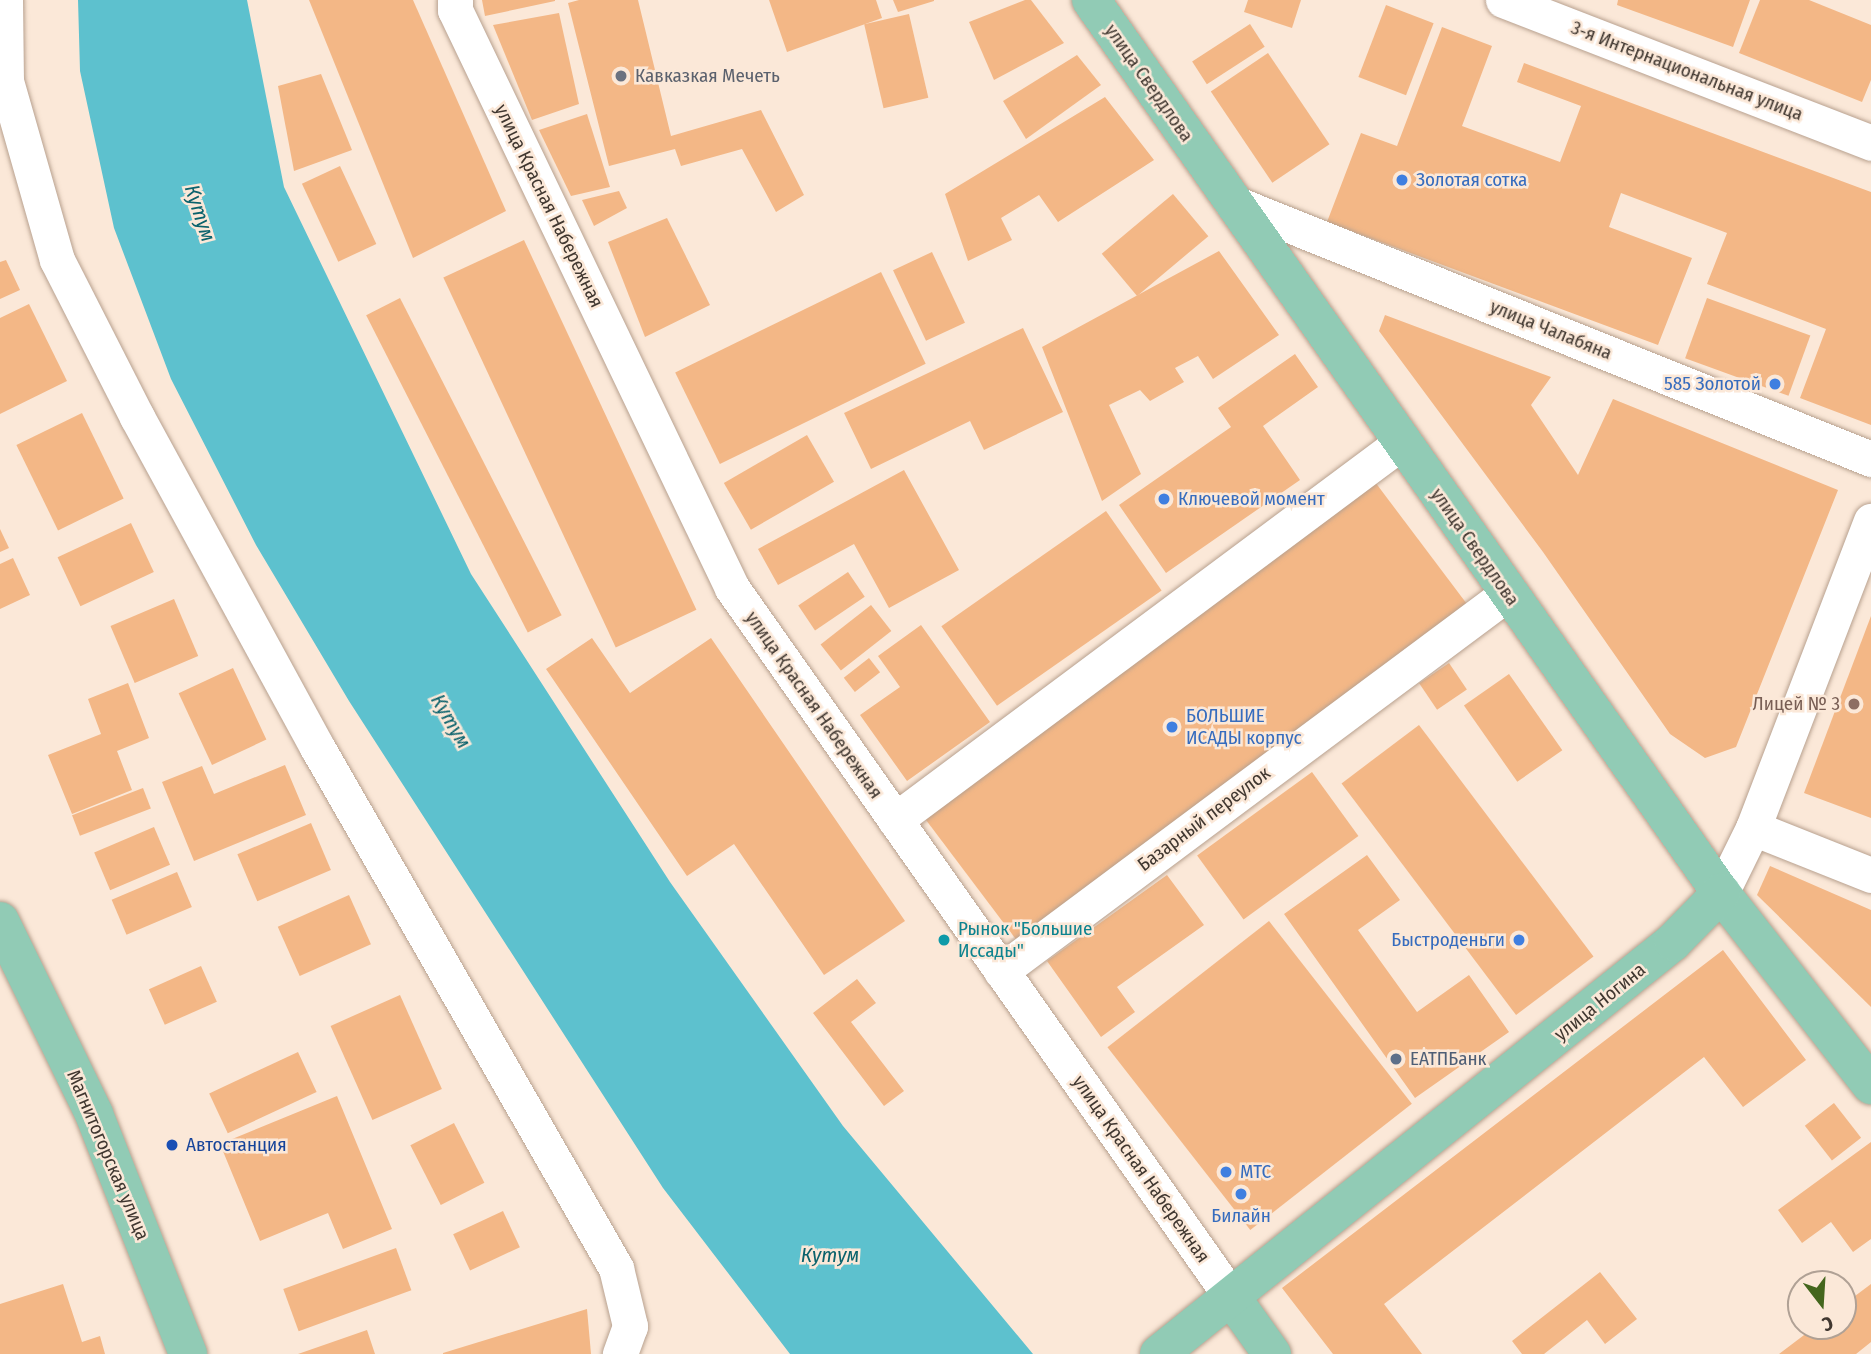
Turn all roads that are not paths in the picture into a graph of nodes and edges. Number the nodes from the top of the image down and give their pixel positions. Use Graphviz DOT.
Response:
graph roads {
  1 [pos="5,0"];
  2 [pos="455,0"];
  3 [pos="1091,0"];
  4 [pos="1503,0"];
  5 [pos="1871,143"];
  6 [pos="1232,202"];
  7 [pos="1402,442"];
  8 [pos="1871,459"];
  9 [pos="1871,521"];
  10 [pos="1508,593"];
  11 [pos="895,820"];
  12 [pos="1753,828"];
  13 [pos="1871,875"];
  14 [pos="1721,893"];
  15 [pos="0,921"];
  16 [pos="1001,971"];
  17 [pos="1871,1084"];
  18 [pos="1232,1298"];
  19 [pos="188,1354"];
  20 [pos="620,1354"];
  21 [pos="1159,1354"];
  22 [pos="1272,1354"];
  1 -- 20 [label="street"];
  2 -- 11 [label="street, улица Красная Набережная"];
  3 -- 6 [label="main road, улица Свердлова"];
  4 -- 5 [label="street, 3-я Интернациональная улица"];
  6 -- 7 [label="main road, улица Свердлова"];
  6 -- 8 [label="street, улица Чалабяна"];
  7 -- 10 [label="main road, улица Свердлова"];
  7 -- 11 [label="street"];
  9 -- 12 [label="street, улица Ногина"];
  10 -- 14 [label="main road, улица Свердлова"];
  10 -- 16 [label="street, Базарный переулок"];
  11 -- 16 [label="street, улица Красная Набережная"];
  12 -- 13 [label="street"];
  12 -- 14 [label="street, улица Ногина"];
  14 -- 17 [label="main road, улица Свердлова"];
  14 -- 18 [label="main road, улица Ногина"];
  15 -- 19 [label="main road, Магнитогорская улица"];
  16 -- 18 [label="street, улица Красная Набережная"];
  18 -- 21 [label="main road, улица Ногина"];
  18 -- 22 [label="main road, улица Красная Набережная"];
}
